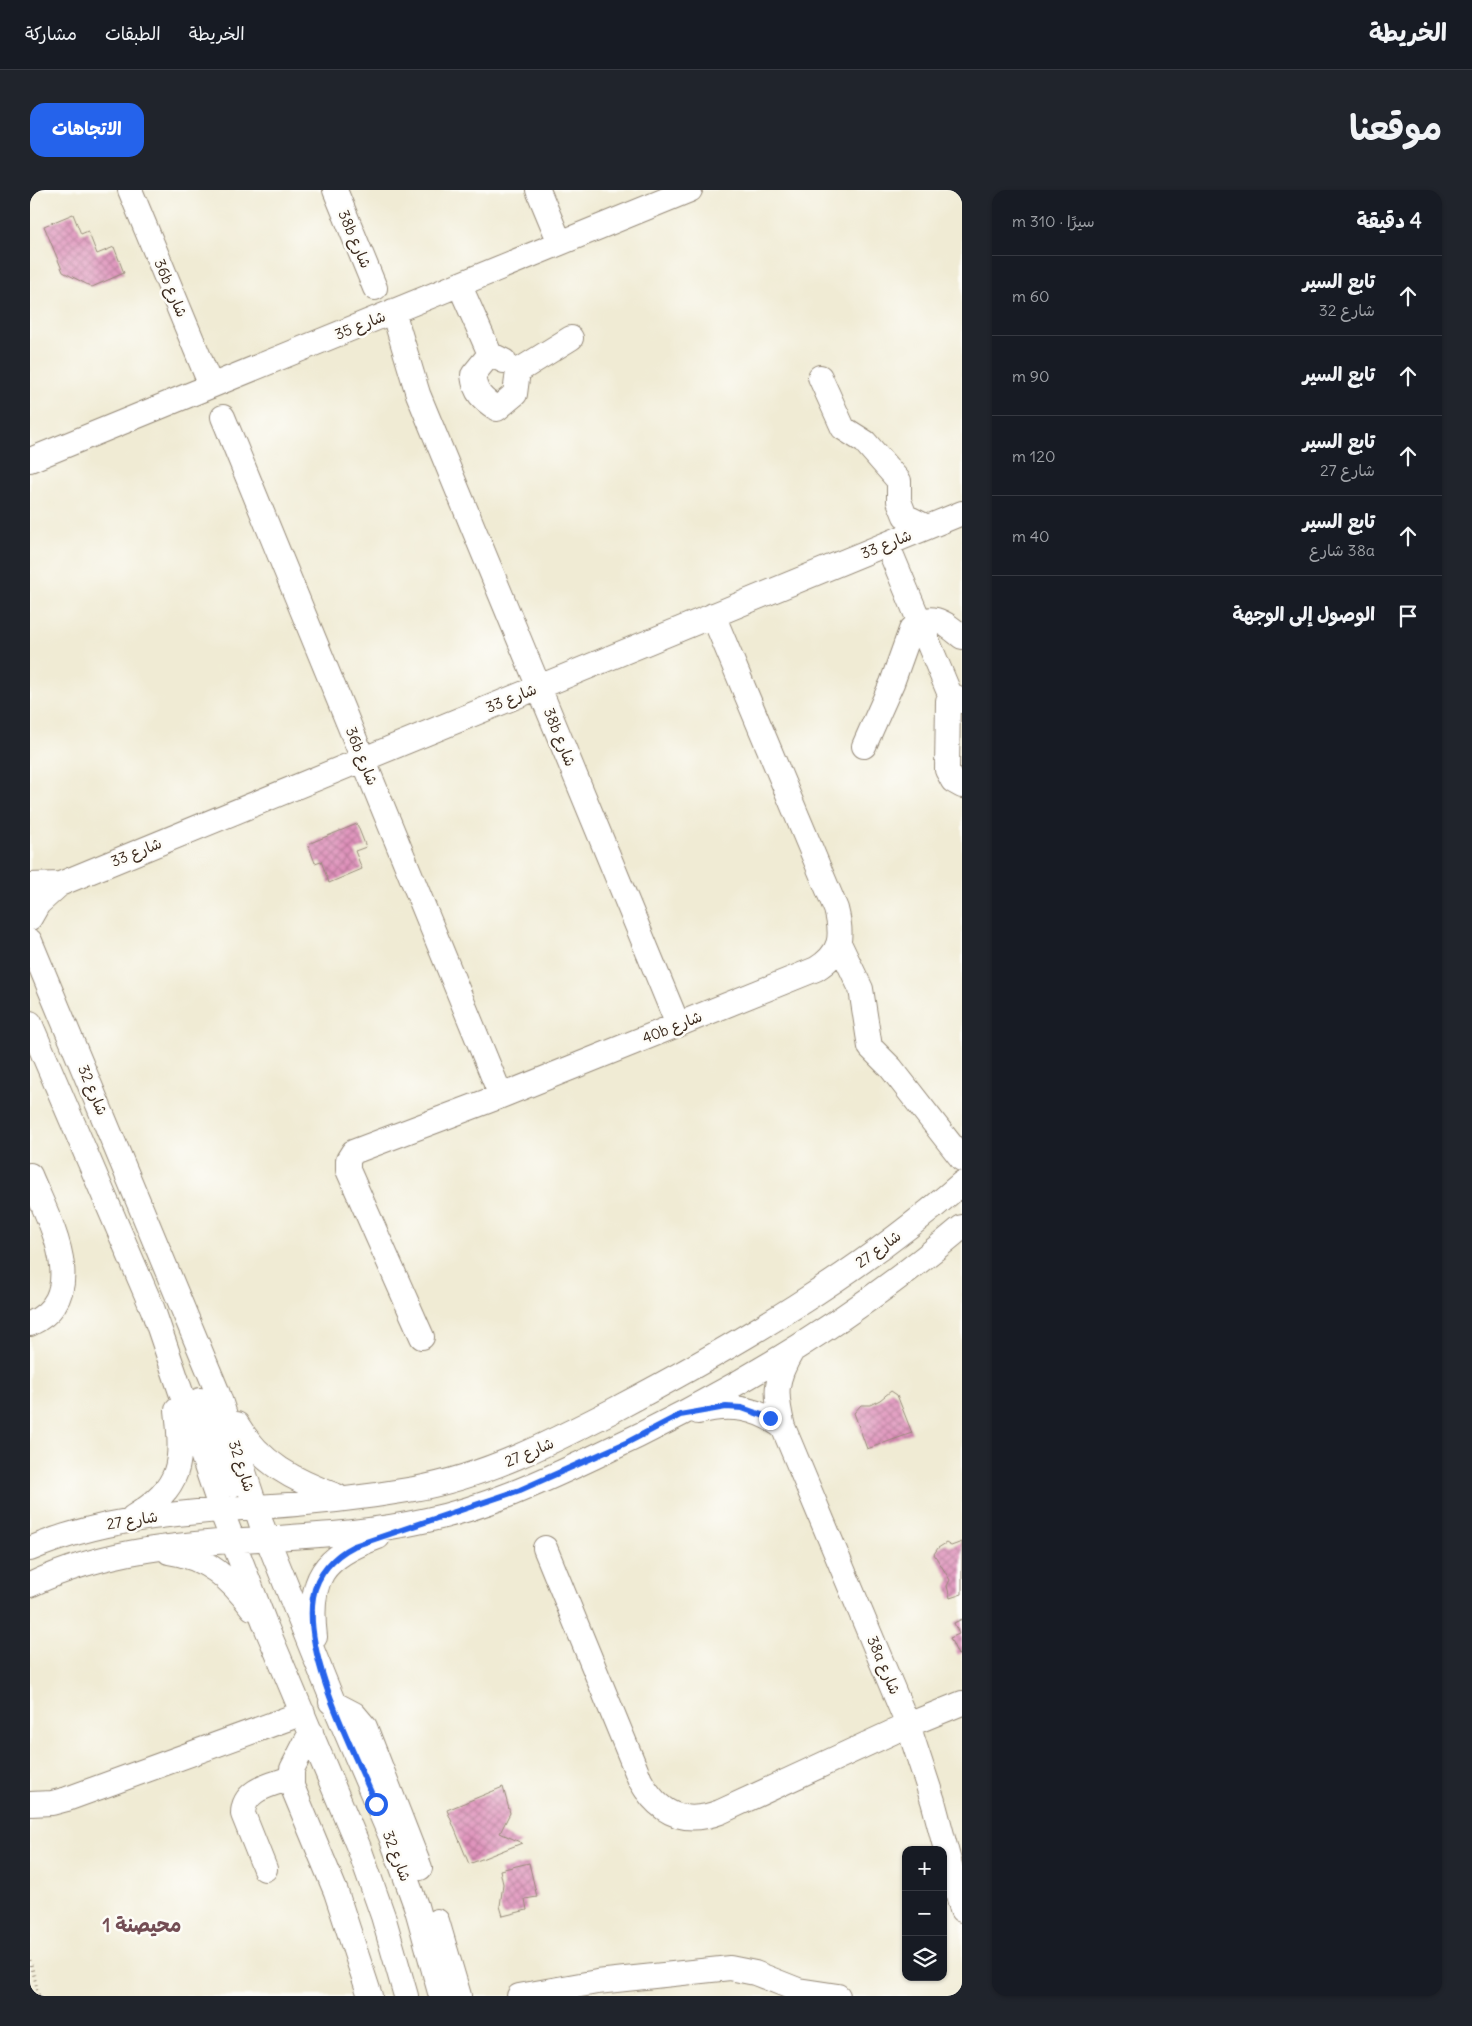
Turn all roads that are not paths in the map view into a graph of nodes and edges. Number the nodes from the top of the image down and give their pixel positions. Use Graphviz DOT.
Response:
graph roads {
  1 [pos="130,190"];
  2 [pos="335,190"];
  3 [pos="538,190"];
  4 [pos="690,190"];
  5 [pos="560,243"];
  6 [pos="460,286"];
  7 [pos="375,288"];
  8 [pos="385,315"];
  9 [pos="571,338"];
  10 [pos="490,354"];
  11 [pos="518,371"];
  12 [pos="820,377"];
  13 [pos="212,386"];
  14 [pos="223,417"];
  15 [pos="30,460"];
  16 [pos="962,513"];
  17 [pos="927,527"];
  18 [pos="886,544"];
  19 [pos="713,615"];
  20 [pos="920,622"];
  21 [pos="962,637"];
  22 [pos="540,686"];
  23 [pos="957,699"];
  24 [pos="864,746"];
  25 [pos="364,759"];
  26 [pos="962,786"];
  27 [pos="60,884"];
  28 [pos="30,885"];
  29 [pos="30,918"];
  30 [pos="30,940"];
  31 [pos="839,943"];
  32 [pos="30,1022"];
  33 [pos="678,1025"];
  34 [pos="502,1096"];
  35 [pos="962,1159"];
  36 [pos="30,1175"];
  37 [pos="962,1183"];
  38 [pos="962,1227"];
  39 [pos="153,1310"];
  40 [pos="30,1324"];
  41 [pos="422,1337"];
  42 [pos="792,1351"];
  43 [pos="173,1371"];
  44 [pos="217,1391"];
  45 [pos="680,1415"];
  46 [pos="784,1427"];
  47 [pos="468,1476"];
  48 [pos="343,1498"];
  49 [pos="130,1519"];
  50 [pos="427,1520"];
  51 [pos="244,1524"];
  52 [pos="545,1548"];
  53 [pos="30,1549"];
  54 [pos="132,1551"];
  55 [pos="37,1581"];
  56 [pos="267,1629"];
  57 [pos="318,1664"];
  58 [pos="962,1703"];
  59 [pos="334,1704"];
  60 [pos="307,1723"];
  61 [pos="908,1725"];
  62 [pos="291,1778"];
  63 [pos="30,1804"];
  64 [pos="265,1869"];
  65 [pos="962,1910"];
  66 [pos="370,1996"];
  67 [pos="406,1996"];
  68 [pos="441,1996"];
  69 [pos="459,1996"];
  70 [pos="519,1996"];
  71 [pos="838,1996"];
  1 -- 13 [label="street, 36b شارع"];
  2 -- 7 [label="street, 38b شارع"];
  3 -- 5 [label="street"];
  4 -- 5 [label="street, شارع 35"];
  5 -- 6 [label="street, شارع 35"];
  6 -- 8 [label="street, شارع 35"];
  6 -- 10 [label="street"];
  8 -- 13 [label="street, شارع 35"];
  8 -- 22 [label="street, 38b شارع"];
  9 -- 11 [label="street"];
  10 -- 11 [label="street"];
  10 -- 11 [label="street"];
  12 -- 17 [label="street"];
  13 -- 15 [label="street, شارع 35"];
  14 -- 25 [label="street, 36b شارع"];
  16 -- 17 [label="street, شارع 33"];
  17 -- 18 [label="street, شارع 33"];
  18 -- 19 [label="street, شارع 33"];
  18 -- 20 [label="street"];
  19 -- 22 [label="street, شارع 33"];
  19 -- 31 [label="street"];
  20 -- 21 [label="street"];
  20 -- 23 [label="street"];
  20 -- 24 [label="street"];
  22 -- 25 [label="street, شارع 33"];
  22 -- 33 [label="street, 38b شارع"];
  23 -- 26 [label="street"];
  25 -- 27 [label="street, شارع 33"];
  25 -- 34 [label="street, 36b شارع"];
  27 -- 28 [label="street, شارع 33"];
  27 -- 29 [label="street, شارع 33"];
  30 -- 44 [label="street, شارع 32"];
  31 -- 33 [label="street, 40b شارع"];
  31 -- 35 [label="street"];
  32 -- 39 [label="street, شارع 32"];
  33 -- 34 [label="street, 40b شارع"];
  34 -- 41 [label="street, 40b شارع"];
  36 -- 40 [label="street"];
  37 -- 47 [label="street, شارع 27"];
  38 -- 42 [label="street, شارع 27"];
  39 -- 43 [label="street, شارع 32"];
  39 -- 51 [label="street"];
  42 -- 45 [label="street, شارع 27"];
  42 -- 46 [label="street, 38a شارع"];
  43 -- 49 [label="street"];
  43 -- 51 [label="street, شارع 32"];
  44 -- 48 [label="street"];
  44 -- 51 [label="street, شارع 32"];
  45 -- 46 [label="street"];
  45 -- 50 [label="street, شارع 27"];
  46 -- 61 [label="street, 38a شارع"];
  47 -- 48 [label="street, شارع 27"];
  47 -- 51 [label="street"];
  48 -- 51 [label="street, شارع 27"];
  49 -- 51 [label="street, شارع 27"];
  49 -- 53 [label="street, شارع 27"];
  50 -- 51 [label="street, شارع 27"];
  50 -- 57 [label="street"];
  51 -- 54 [label="street, شارع 27"];
  51 -- 55 [label="street"];
  51 -- 56 [label="street, شارع 32"];
  51 -- 57 [label="street, شارع 32"];
  51 -- 59 [label="street"];
  52 -- 61 [label="street"];
  54 -- 55 [label="street, شارع 27"];
  54 -- 56 [label="street"];
  56 -- 60 [label="street, شارع 32"];
  57 -- 59 [label="street, شارع 32"];
  58 -- 61 [label="street"];
  59 -- 68 [label="street, شارع 32"];
  59 -- 69 [label="street"];
  60 -- 62 [label="street"];
  60 -- 63 [label="street"];
  60 -- 67 [label="street, شارع 32"];
  61 -- 65 [label="street, 38a شارع"];
  62 -- 64 [label="street"];
  62 -- 66 [label="street"];
  70 -- 71 [label="street"];
}
